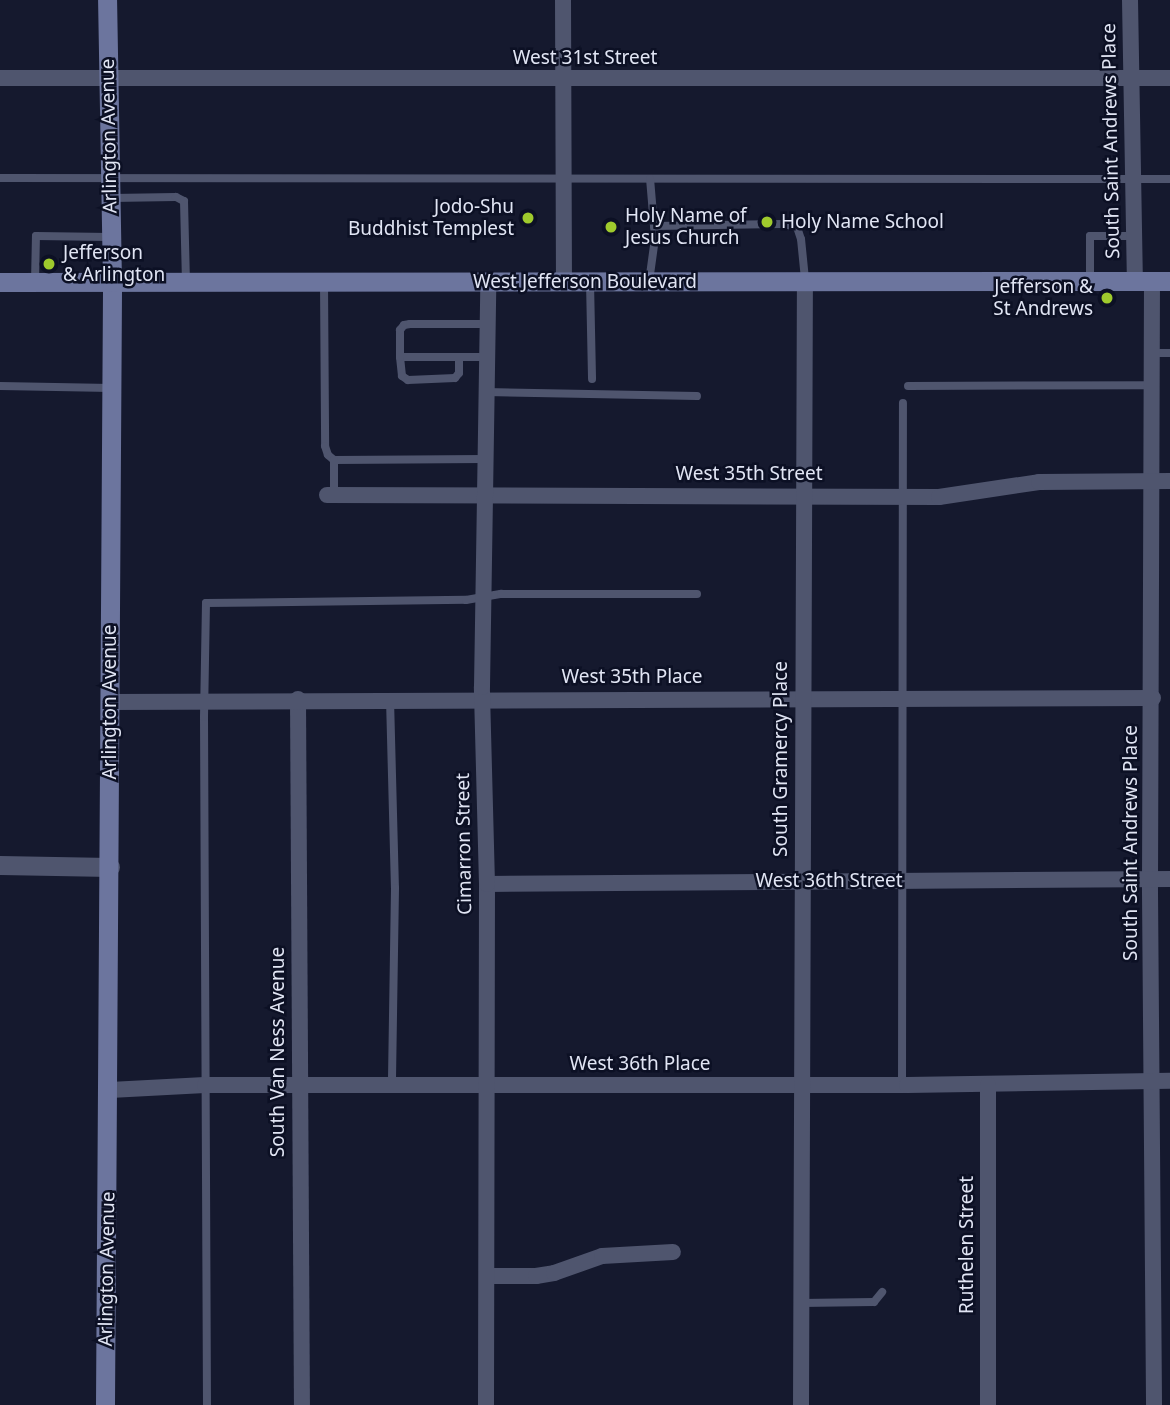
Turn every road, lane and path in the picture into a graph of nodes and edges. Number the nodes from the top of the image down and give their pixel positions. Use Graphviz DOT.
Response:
graph roads {
  1 [pos="107,0"];
  2 [pos="563,0"];
  3 [pos="1130,0"];
  4 [pos="0,78"];
  5 [pos="1131,78"];
  6 [pos="1170,78"];
  7 [pos="107,79"];
  8 [pos="564,79"];
  9 [pos="0,178"];
  10 [pos="564,178"];
  11 [pos="650,178"];
  12 [pos="1132,178"];
  13 [pos="1170,179"];
  14 [pos="110,189"];
  15 [pos="654,226"];
  16 [pos="1133,236"];
  17 [pos="111,237"];
  18 [pos="1090,280"];
  19 [pos="1152,281"];
  20 [pos="0,282"];
  21 [pos="35,282"];
  22 [pos="112,282"];
  23 [pos="186,282"];
  24 [pos="564,282"];
  25 [pos="590,282"];
  26 [pos="649,282"];
  27 [pos="805,282"];
  28 [pos="324,283"];
  29 [pos="488,283"];
  30 [pos="487,324"];
  31 [pos="1152,353"];
  32 [pos="1170,353"];
  33 [pos="400,357"];
  34 [pos="460,358"];
  35 [pos="487,358"];
  36 [pos="592,379"];
  37 [pos="1152,385"];
  38 [pos="0,386"];
  39 [pos="908,387"];
  40 [pos="111,388"];
  41 [pos="486,392"];
  42 [pos="697,396"];
  43 [pos="903,403"];
  44 [pos="484,459"];
  45 [pos="334,460"];
  46 [pos="1153,481"];
  47 [pos="1170,481"];
  48 [pos="331,495"];
  49 [pos="803,495"];
  50 [pos="483,496"];
  51 [pos="904,496"];
  52 [pos="697,594"];
  53 [pos="483,597"];
  54 [pos="1161,680"];
  55 [pos="482,698"];
  56 [pos="802,698"];
  57 [pos="902,698"];
  58 [pos="1153,698"];
  59 [pos="204,699"];
  60 [pos="298,699"];
  61 [pos="390,699"];
  62 [pos="110,702"];
  63 [pos="0,865"];
  64 [pos="110,867"];
  65 [pos="1150,880"];
  66 [pos="1170,880"];
  67 [pos="801,881"];
  68 [pos="901,881"];
  69 [pos="487,884"];
  70 [pos="1152,1081"];
  71 [pos="1170,1081"];
  72 [pos="205,1085"];
  73 [pos="299,1085"];
  74 [pos="392,1085"];
  75 [pos="485,1085"];
  76 [pos="803,1085"];
  77 [pos="902,1085"];
  78 [pos="988,1085"];
  79 [pos="110,1090"];
  80 [pos="673,1252"];
  81 [pos="1162,1261"];
  82 [pos="488,1276"];
  83 [pos="882,1292"];
  84 [pos="801,1303"];
  85 [pos="105,1405"];
  86 [pos="207,1405"];
  87 [pos="302,1405"];
  88 [pos="486,1405"];
  89 [pos="801,1405"];
  90 [pos="988,1405"];
  91 [pos="1154,1405"];
  1 -- 7 [label="main road, Arlington Avenue"];
  2 -- 8 [label="street"];
  3 -- 5 [label="street, South Saint Andrews Place"];
  4 -- 7 [label="street, West 31st Street"];
  5 -- 6 [label="street, West 31st Street"];
  5 -- 8 [label="street, West 31st Street"];
  5 -- 12 [label="street, South Saint Andrews Place"];
  7 -- 8 [label="street, West 31st Street"];
  7 -- 14 [label="main road, Arlington Avenue"];
  8 -- 10 [label="street"];
  9 -- 14 [label="lane"];
  10 -- 11 [label="lane"];
  10 -- 14 [label="lane"];
  10 -- 24 [label="street"];
  11 -- 12 [label="lane"];
  11 -- 15 [label="lane"];
  12 -- 13 [label="lane"];
  12 -- 16 [label="street, South Saint Andrews Place"];
  14 -- 17 [label="main road, Arlington Avenue"];
  14 -- 23 [label="lane"];
  15 -- 26 [label="lane"];
  15 -- 27 [label="lane"];
  16 -- 18 [label="lane"];
  16 -- 19 [label="street, South Saint Andrews Place"];
  17 -- 21 [label="lane"];
  17 -- 22 [label="main road, Arlington Avenue"];
  18 -- 19 [label="main road, West Jefferson Boulevard"];
  18 -- 27 [label="main road, West Jefferson Boulevard"];
  19 -- 31 [label="street, South Saint Andrews Place"];
  20 -- 21 [label="main road, West Jefferson Boulevard"];
  21 -- 22 [label="main road, West Jefferson Boulevard"];
  22 -- 23 [label="main road, West Jefferson Boulevard"];
  22 -- 40 [label="main road, Arlington Avenue"];
  23 -- 28 [label="main road, West Jefferson Boulevard"];
  24 -- 25 [label="main road, West Jefferson Boulevard"];
  24 -- 29 [label="main road, West Jefferson Boulevard"];
  25 -- 26 [label="main road, West Jefferson Boulevard"];
  25 -- 36 [label="lane"];
  26 -- 27 [label="main road, West Jefferson Boulevard"];
  27 -- 49 [label="street, South Gramercy Place"];
  28 -- 29 [label="main road, West Jefferson Boulevard"];
  28 -- 45 [label="lane"];
  29 -- 30 [label="street, Cimarron Street"];
  30 -- 33 [label="lane"];
  30 -- 35 [label="street, Cimarron Street"];
  31 -- 32 [label="lane"];
  31 -- 37 [label="street, South Saint Andrews Place"];
  33 -- 34 [label="lane"];
  33 -- 34 [label="lane"];
  34 -- 35 [label="lane"];
  35 -- 41 [label="street, Cimarron Street"];
  37 -- 39 [label="lane"];
  37 -- 46 [label="street, South Saint Andrews Place"];
  38 -- 40 [label="lane"];
  40 -- 62 [label="main road, Arlington Avenue"];
  41 -- 42 [label="lane"];
  41 -- 44 [label="street, Cimarron Street"];
  43 -- 51 [label="lane"];
  44 -- 45 [label="lane"];
  44 -- 50 [label="street, Cimarron Street"];
  45 -- 48 [label="lane"];
  46 -- 47 [label="street, West 35th Street"];
  46 -- 51 [label="street, West 35th Street"];
  46 -- 54 [label="street, South Saint Andrews Place"];
  48 -- 50 [label="street, West 35th Street"];
  49 -- 50 [label="street, West 35th Street"];
  49 -- 51 [label="street, West 35th Street"];
  49 -- 56 [label="street, South Gramercy Place"];
  50 -- 53 [label="street, Cimarron Street"];
  51 -- 57 [label="lane"];
  52 -- 53 [label="lane"];
  53 -- 55 [label="street, Cimarron Street"];
  53 -- 59 [label="lane"];
  54 -- 58 [label="street, South Saint Andrews Place"];
  55 -- 56 [label="street, West 35th Place"];
  55 -- 61 [label="street, West 35th Place"];
  55 -- 69 [label="street, Cimarron Street"];
  56 -- 57 [label="street, West 35th Place"];
  56 -- 67 [label="street, South Gramercy Place"];
  57 -- 58 [label="street, West 35th Place"];
  57 -- 68 [label="lane"];
  58 -- 65 [label="street, South Saint Andrews Place"];
  59 -- 60 [label="street, West 35th Place"];
  59 -- 62 [label="street, West 35th Place"];
  59 -- 72 [label="lane"];
  60 -- 61 [label="street, West 35th Place"];
  60 -- 73 [label="street, South Van Ness Avenue"];
  61 -- 74 [label="lane"];
  62 -- 64 [label="main road, Arlington Avenue"];
  63 -- 64 [label="street"];
  64 -- 79 [label="main road, Arlington Avenue"];
  65 -- 66 [label="street, West 36th Street"];
  65 -- 68 [label="street, West 36th Street"];
  65 -- 70 [label="street, South Saint Andrews Place"];
  67 -- 68 [label="street, West 36th Street"];
  67 -- 69 [label="street, West 36th Street"];
  67 -- 76 [label="street, South Gramercy Place"];
  68 -- 77 [label="lane"];
  69 -- 75 [label="street, Cimarron Street"];
  70 -- 71 [label="street, West 36th Place"];
  70 -- 78 [label="street, West 36th Place"];
  70 -- 81 [label="street, South Saint Andrews Place"];
  72 -- 73 [label="street, West 36th Place"];
  72 -- 79 [label="street, West 36th Place"];
  72 -- 86 [label="lane"];
  73 -- 74 [label="street, West 36th Place"];
  73 -- 87 [label="street, South Van Ness Avenue"];
  74 -- 75 [label="street, West 36th Place"];
  75 -- 76 [label="street, West 36th Place"];
  75 -- 82 [label="street, Cimarron Street"];
  76 -- 77 [label="street, West 36th Place"];
  76 -- 84 [label="street, South Gramercy Place"];
  77 -- 78 [label="street, West 36th Place"];
  78 -- 90 [label="street, Ruthelen Street"];
  79 -- 85 [label="main road, Arlington Avenue"];
  80 -- 82 [label="street"];
  81 -- 91 [label="street, South Saint Andrews Place"];
  82 -- 88 [label="street, Cimarron Street"];
  83 -- 84 [label="lane"];
  84 -- 89 [label="street, South Gramercy Place"];
}
